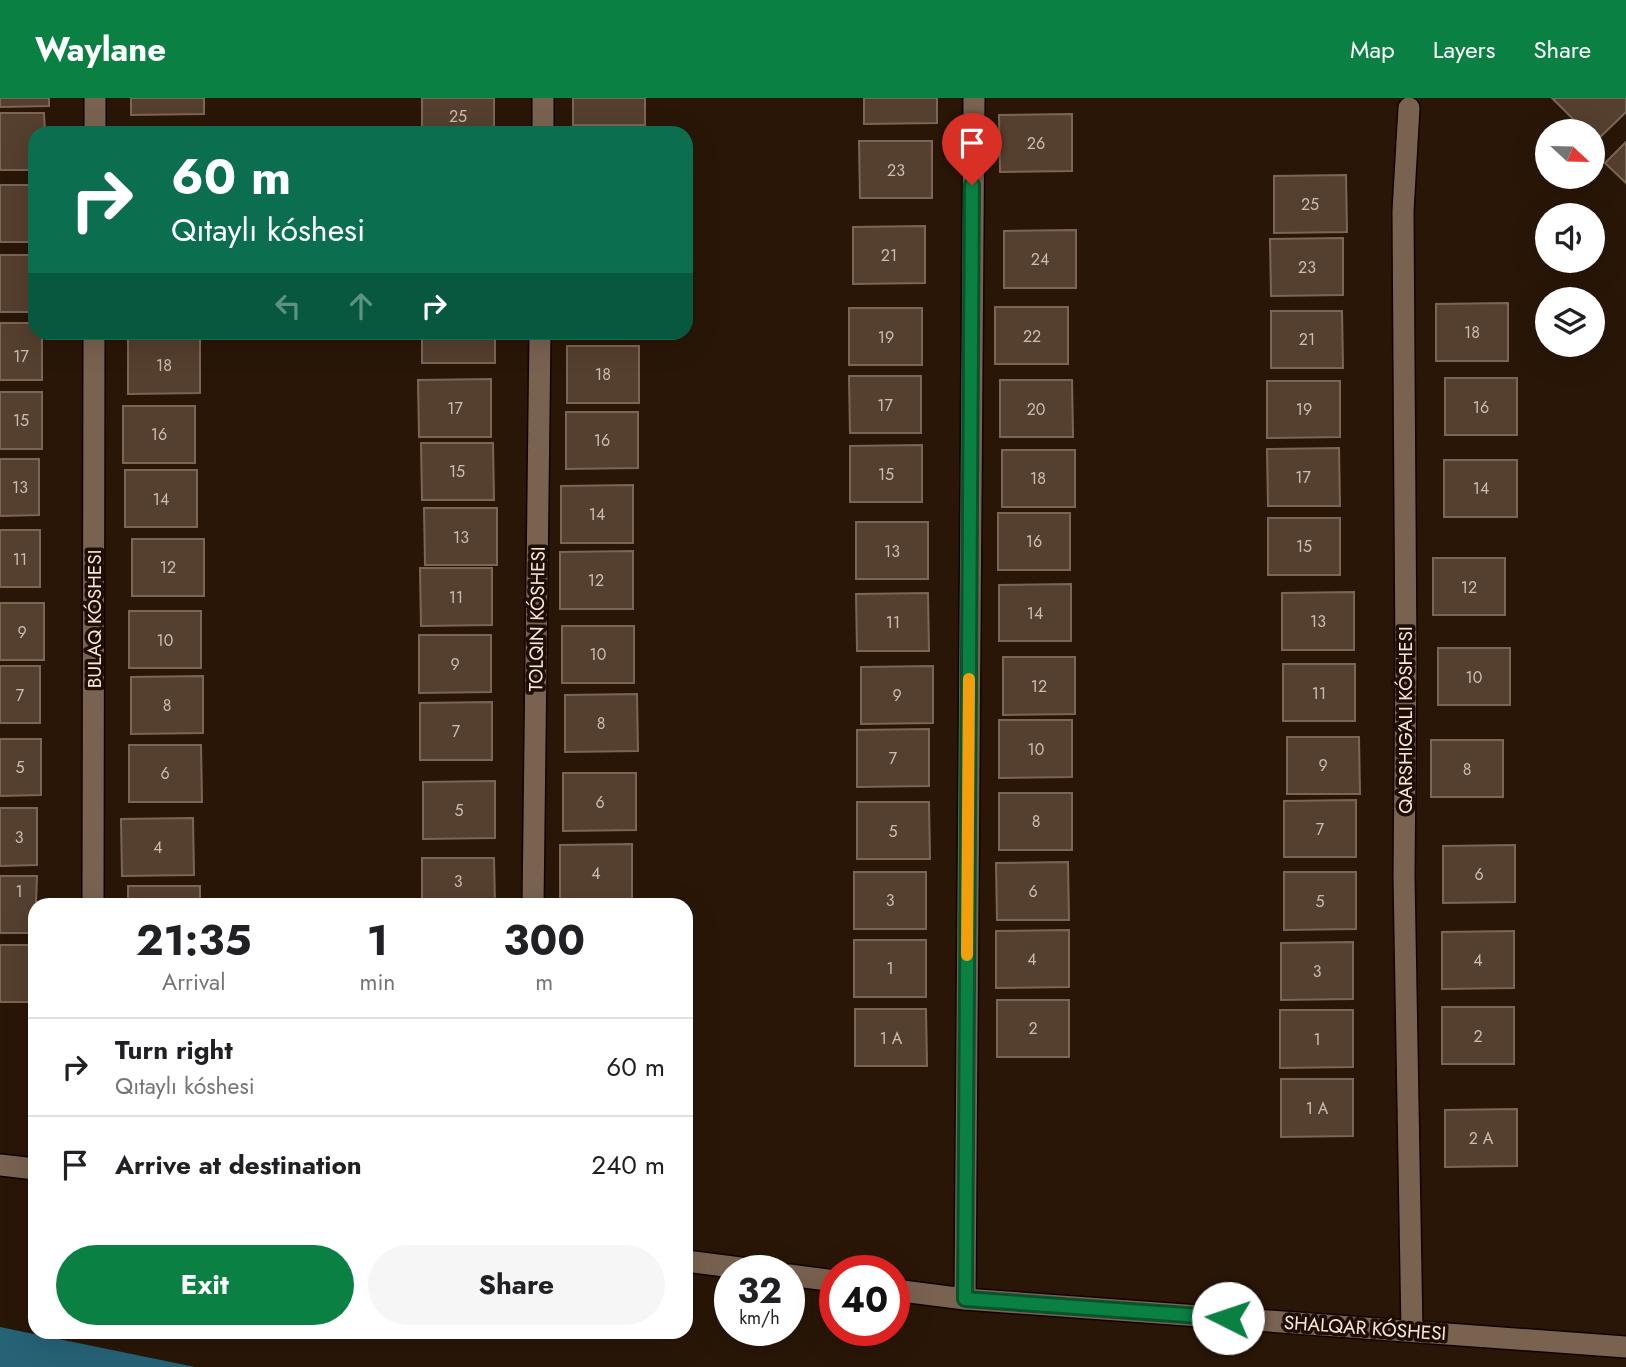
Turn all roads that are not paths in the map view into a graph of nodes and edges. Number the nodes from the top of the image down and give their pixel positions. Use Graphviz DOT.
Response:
graph roads {
  1 [pos="95,98"];
  2 [pos="543,98"];
  3 [pos="974,98"];
  4 [pos="1409,108"];
  5 [pos="94,126"];
  6 [pos="543,126"];
  7 [pos="94,340"];
  8 [pos="540,340"];
  9 [pos="93,898"];
  10 [pos="533,898"];
  11 [pos="0,1165"];
  12 [pos="28,1169"];
  13 [pos="693,1262"];
  14 [pos="714,1265"];
  15 [pos="910,1292"];
  16 [pos="965,1299"];
  17 [pos="1412,1331"];
  18 [pos="1626,1347"];
  1 -- 5 [label="street"];
  2 -- 6 [label="street"];
  3 -- 16 [label="street"];
  4 -- 17 [label="street"];
  7 -- 9 [label="street, BULAQ KÓSHESI"];
  8 -- 10 [label="street"];
  11 -- 12 [label="street"];
  13 -- 14 [label="street"];
  15 -- 16 [label="street, SHALQAR KÓSHESI"];
  16 -- 17 [label="street, SHALQAR KÓSHESI"];
  17 -- 18 [label="street, SHALQAR KÓSHESI"];
}
